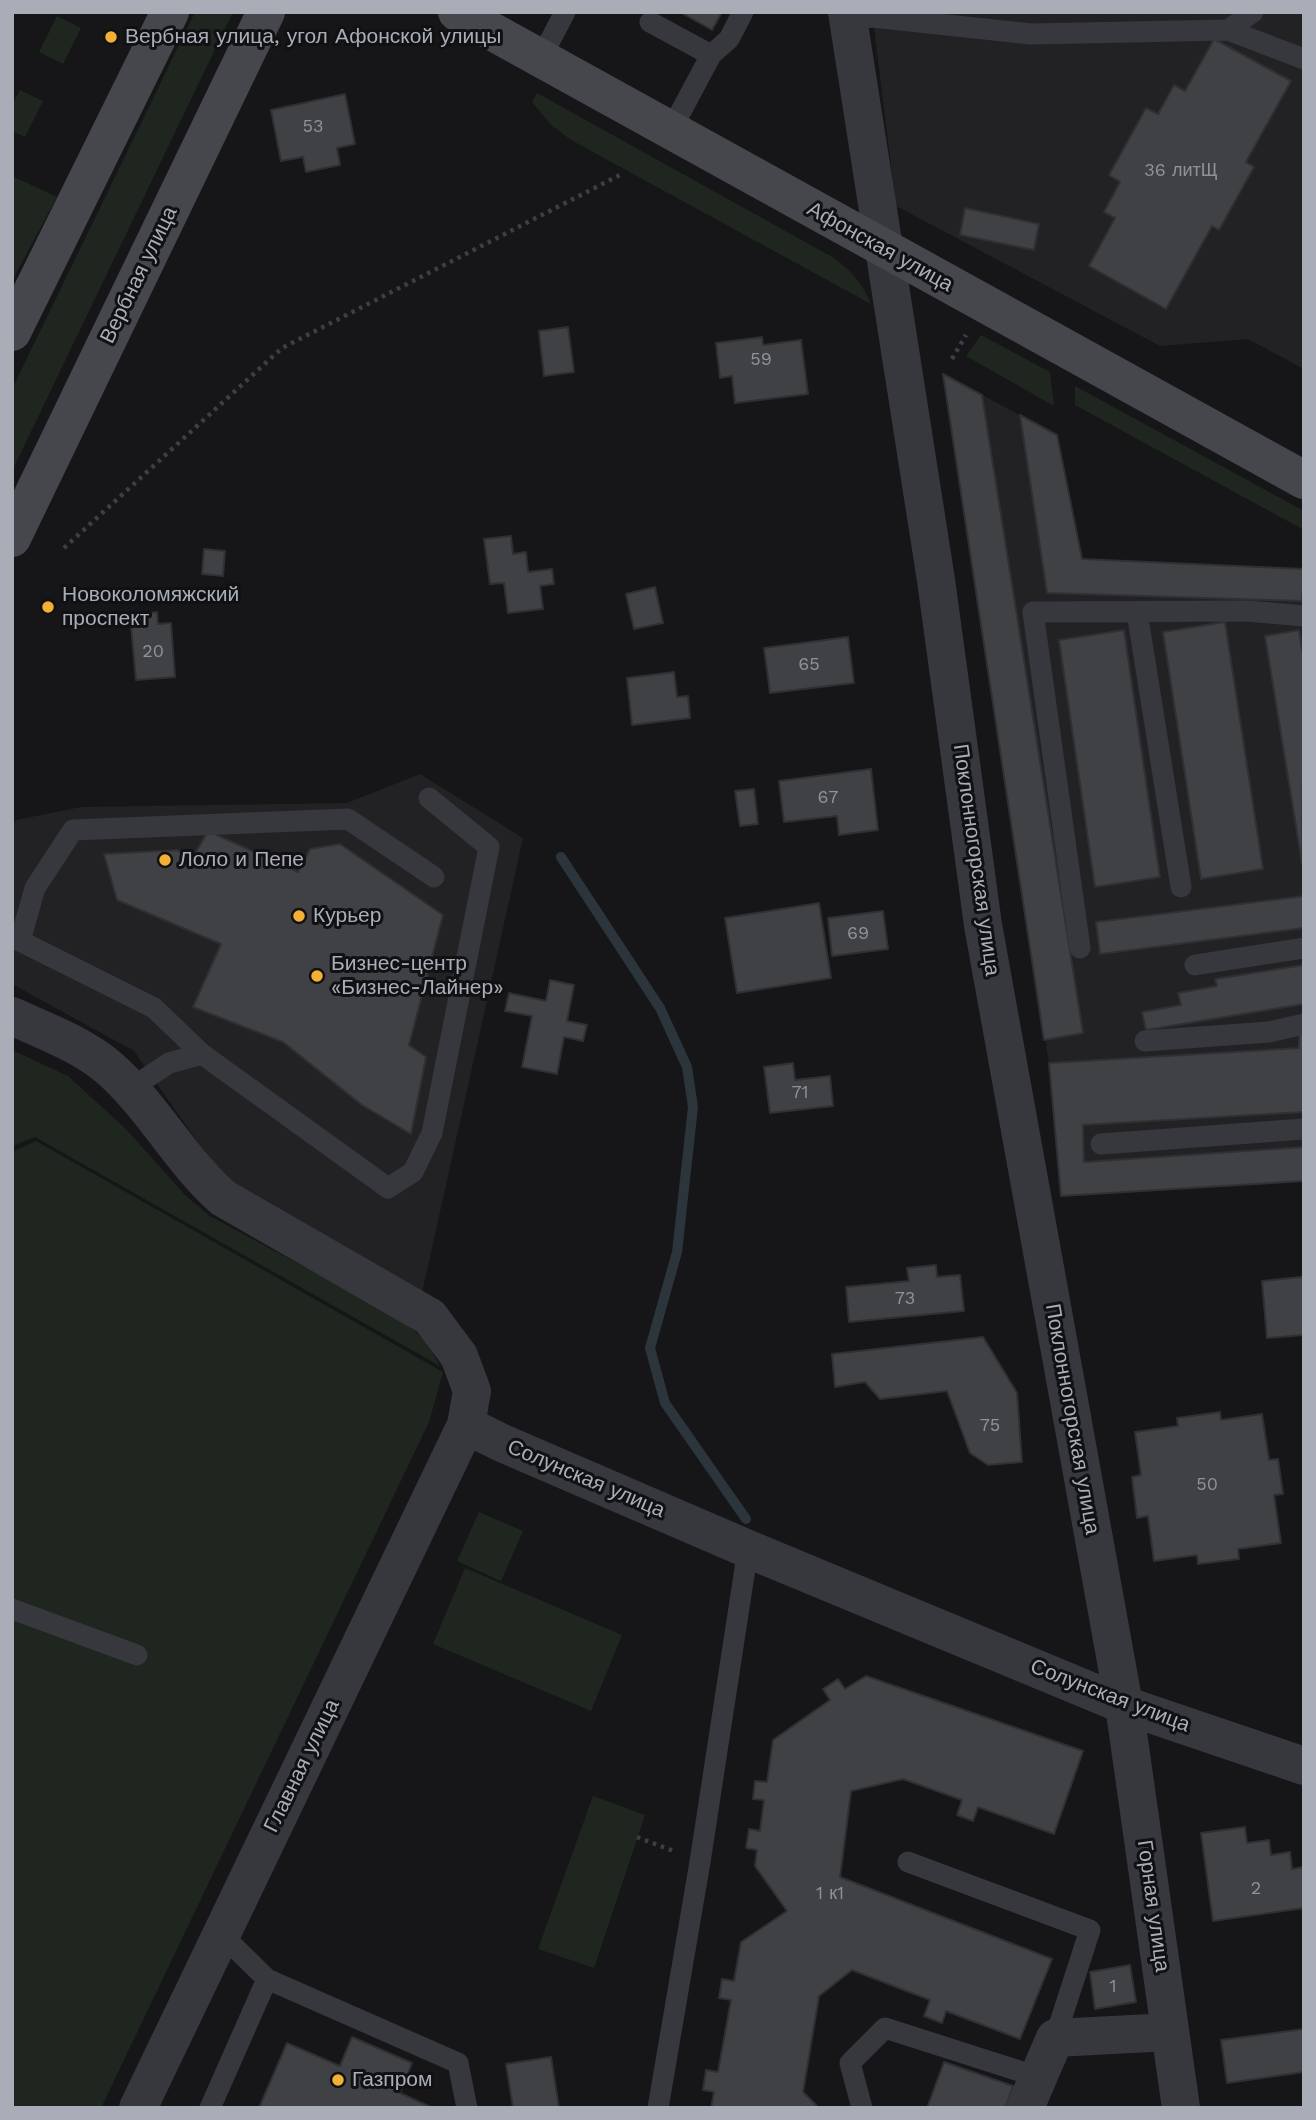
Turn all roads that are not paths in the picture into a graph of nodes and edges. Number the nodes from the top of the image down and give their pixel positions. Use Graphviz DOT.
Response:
graph roads {
  1 [pos="170,12"];
  2 [pos="266,12"];
  3 [pos="457,12"];
  4 [pos="565,12"];
  5 [pos="743,12"];
  6 [pos="1254,12"];
  7 [pos="848,16"];
  8 [pos="650,22"];
  9 [pos="1228,30"];
  10 [pos="711,55"];
  11 [pos="541,58"];
  12 [pos="1304,60"];
  13 [pos="671,130"];
  14 [pos="883,250"];
  15 [pos="12,331"];
  16 [pos="1304,480"];
  17 [pos="12,538"];
  18 [pos="1137,612"];
  19 [pos="1304,616"];
  20 [pos="429,798"];
  21 [pos="434,877"];
  22 [pos="1181,887"];
  23 [pos="1080,948"];
  24 [pos="1304,948"];
  25 [pos="1195,965"];
  26 [pos="12,1016"];
  27 [pos="1304,1024"];
  28 [pos="1145,1041"];
  29 [pos="202,1054"];
  30 [pos="130,1089"];
  31 [pos="1304,1129"];
  32 [pos="1101,1144"];
  33 [pos="466,1425"];
  34 [pos="748,1549"];
  35 [pos="12,1609"];
  36 [pos="137,1655"];
  37 [pos="1124,1705"];
  38 [pos="1304,1766"];
  39 [pos="908,1862"];
  40 [pos="220,1934"];
  41 [pos="267,1979"];
  42 [pos="1170,2032"];
  43 [pos="1055,2038"];
  44 [pos="1032,2092"];
  45 [pos="138,2108"];
  46 [pos="210,2108"];
  47 [pos="467,2108"];
  48 [pos="657,2108"];
  49 [pos="862,2108"];
  50 [pos="1181,2108"];
  1 -- 15 [label="street"];
  2 -- 17 [label="street, Вербная улица"];
  3 -- 11 [label="street, Афонская улица"];
  4 -- 11 [label="lane"];
  5 -- 10 [label="lane"];
  6 -- 9 [label="lane"];
  7 -- 9 [label="lane"];
  7 -- 14 [label="street, Поклонногорская улица"];
  8 -- 10 [label="lane"];
  9 -- 12 [label="lane"];
  10 -- 13 [label="lane"];
  11 -- 13 [label="street, Афонская улица"];
  13 -- 14 [label="street, Афонская улица"];
  14 -- 16 [label="street, Афонская улица"];
  14 -- 37 [label="street, Поклонногорская улица"];
  18 -- 19 [label="lane"];
  18 -- 22 [label="lane"];
  18 -- 23 [label="lane"];
  20 -- 29 [label="lane"];
  21 -- 29 [label="lane"];
  24 -- 25 [label="lane"];
  26 -- 30 [label="street"];
  27 -- 28 [label="lane"];
  29 -- 30 [label="lane"];
  30 -- 33 [label="street"];
  31 -- 32 [label="lane"];
  33 -- 34 [label="street, Солунская улица"];
  33 -- 40 [label="street, Главная улица"];
  34 -- 37 [label="street, Солунская улица"];
  34 -- 48 [label="lane"];
  35 -- 36 [label="lane"];
  37 -- 38 [label="street, Солунская улица"];
  37 -- 42 [label="street, Горная улица"];
  39 -- 43 [label="lane"];
  40 -- 41 [label="lane"];
  40 -- 45 [label="street, Главная улица"];
  41 -- 46 [label="lane"];
  41 -- 47 [label="lane"];
  42 -- 43 [label="street"];
  42 -- 50 [label="street, Горная улица"];
  43 -- 44 [label="street"];
  44 -- 49 [label="lane"];
}
